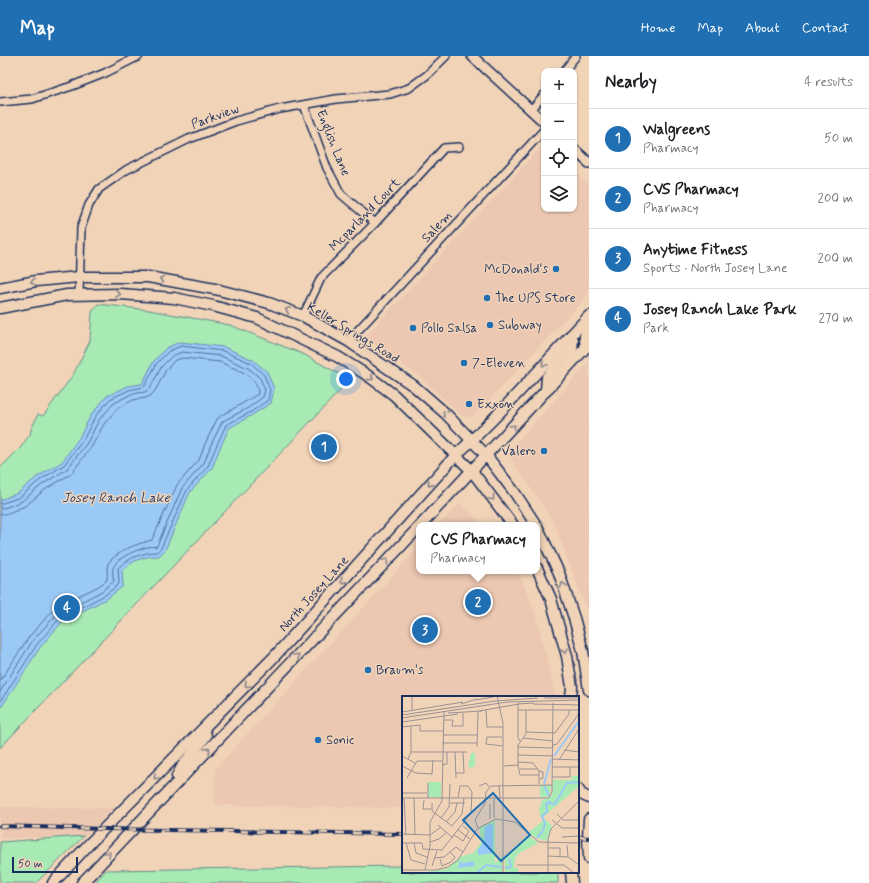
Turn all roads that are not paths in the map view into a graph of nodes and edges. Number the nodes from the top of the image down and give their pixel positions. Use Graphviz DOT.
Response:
graph roads {
  1 [pos="138,56"];
  2 [pos="446,56"];
  3 [pos="472,56"];
  4 [pos="576,56"];
  5 [pos="566,68"];
  6 [pos="541,98"];
  7 [pos="0,102"];
  8 [pos="304,105"];
  9 [pos="531,110"];
  10 [pos="541,119"];
  11 [pos="541,133"];
  12 [pos="459,147"];
  13 [pos="577,152"];
  14 [pos="589,162"];
  15 [pos="375,223"];
  16 [pos="79,276"];
  17 [pos="0,288"];
  18 [pos="79,295"];
  19 [pos="0,308"];
  20 [pos="303,316"];
  21 [pos="589,316"];
  22 [pos="589,328"];
  23 [pos="571,335"];
  24 [pos="348,341"];
  25 [pos="588,346"];
  26 [pos="338,357"];
  27 [pos="546,391"];
  28 [pos="472,441"];
  29 [pos="456,455"];
  30 [pos="486,455"];
  31 [pos="472,471"];
  32 [pos="424,522"];
  33 [pos="510,522"];
  34 [pos="534,522"];
  35 [pos="416,530"];
  36 [pos="540,532"];
  37 [pos="540,574"];
  38 [pos="589,690"];
  39 [pos="571,696"];
  40 [pos="203,730"];
  41 [pos="579,791"];
  42 [pos="166,794"];
  43 [pos="589,798"];
  44 [pos="589,820"];
  45 [pos="589,858"];
  46 [pos="571,873"];
  47 [pos="53,883"];
  48 [pos="82,883"];
  49 [pos="572,883"];
  1 -- 7 [label="street"];
  2 -- 8 [label="street, Parkview"];
  3 -- 9 [label="street"];
  4 -- 5 [label="street"];
  6 -- 9 [label="street"];
  8 -- 15 [label="street, English Lane"];
  8 -- 16 [label="street, Parkview"];
  9 -- 10 [label="street"];
  11 -- 24 [label="street, Salem"];
  12 -- 15 [label="street, Mcparland Court"];
  13 -- 14 [label="street"];
  15 -- 20 [label="street, Mcparland Court"];
  16 -- 17 [label="main road, Keller Springs Road, one-way"];
  16 -- 18 [label="street, Parkview"];
  20 -- 16 [label="main road, Keller Springs Road, one-way"];
  18 -- 19 [label="main road"];
  18 -- 26 [label="main road, one-way"];
  20 -- 24 [label="main road, Keller Springs Road"];
  21 -- 23 [label="main road, North Josey Lane"];
  22 -- 25 [label="main road"];
  23 -- 27 [label="main road"];
  23 -- 28 [label="main road, North Josey Lane, one-way"];
  24 -- 26 [label="main road"];
  28 -- 24 [label="main road, Keller Springs Road, one-way"];
  25 -- 27 [label="main road"];
  26 -- 29 [label="main road, one-way"];
  30 -- 27 [label="main road, one-way"];
  28 -- 29 [label="main road, North Josey Lane"];
  28 -- 30 [label="main road, Keller Springs Road"];
  29 -- 31 [label="main road"];
  29 -- 40 [label="main road, North Josey Lane, one-way"];
  30 -- 31 [label="main road"];
  30 -- 34 [label="main road, Keller Springs Road"];
  31 -- 32 [label="main road"];
  31 -- 33 [label="main road, one-way"];
  42 -- 35 [label="main road, one-way"];
  38 -- 36 [label="main road, Keller Springs Road, one-way"];
  37 -- 39 [label="main road, one-way"];
  40 -- 42 [label="main road"];
  40 -- 47 [label="main road, North Josey Lane, one-way"];
  41 -- 43 [label="main road"];
  48 -- 42 [label="main road, one-way"];
  44 -- 45 [label="main road"];
  46 -- 49 [label="main road"];
}
